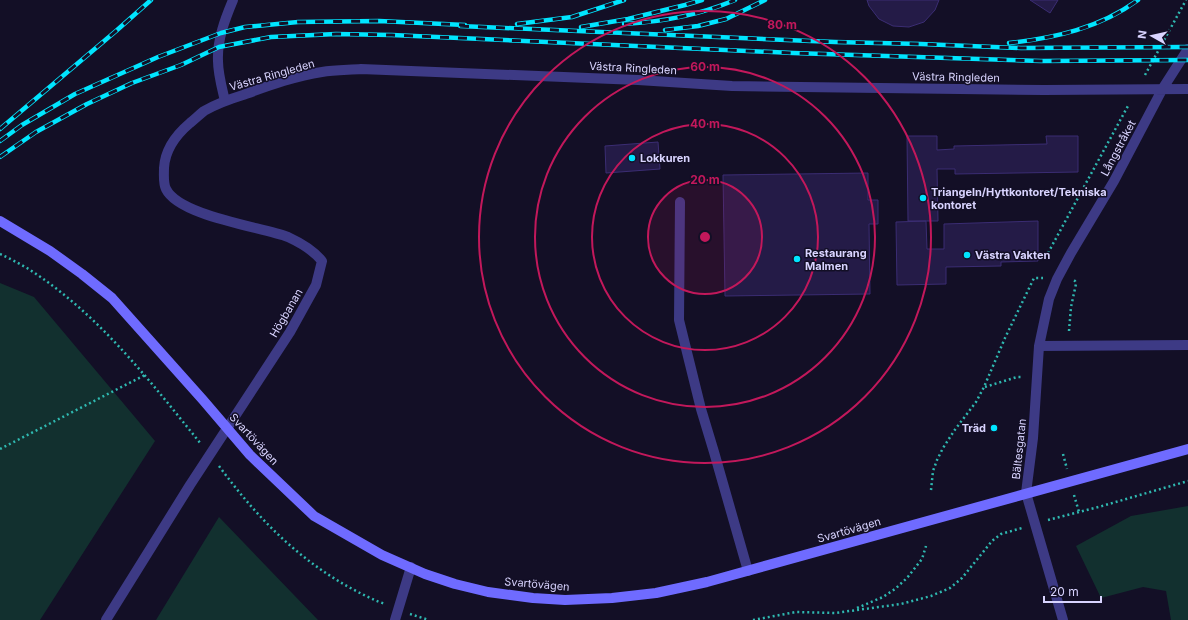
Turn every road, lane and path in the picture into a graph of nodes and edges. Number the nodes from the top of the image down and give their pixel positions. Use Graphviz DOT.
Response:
graph roads {
  1 [pos="233,0"];
  2 [pos="1186,0"];
  3 [pos="1188,49"];
  4 [pos="1145,75"];
  5 [pos="1163,88"];
  6 [pos="1188,89"];
  7 [pos="225,101"];
  8 [pos="1130,102"];
  9 [pos="680,202"];
  10 [pos="0,221"];
  11 [pos="1048,253"];
  12 [pos="1057,279"];
  13 [pos="1188,345"];
  14 [pos="1039,346"];
  15 [pos="1068,346"];
  16 [pos="145,375"];
  17 [pos="1037,378"];
  18 [pos="984,387"];
  19 [pos="0,449"];
  20 [pos="1188,449"];
  21 [pos="1188,481"];
  22 [pos="931,490"];
  23 [pos="1026,493"];
  24 [pos="1035,524"];
  25 [pos="926,546"];
  26 [pos="411,568"];
  27 [pos="748,571"];
  28 [pos="849,611"];
  29 [pos="106,620"];
  30 [pos="395,620"];
  31 [pos="753,620"];
  32 [pos="1063,620"];
  1 -- 7 [label="street"];
  2 -- 4 [label="path"];
  3 -- 5 [label="street, Långstråket"];
  5 -- 6 [label="street, Västra Ringleden"];
  5 -- 7 [label="street, Västra Ringleden"];
  5 -- 12 [label="street, Långstråket"];
  7 -- 29 [label="street, Högbanan"];
  8 -- 11 [label="path"];
  9 -- 27 [label="street"];
  10 -- 26 [label="main road, Svartövägen"];
  12 -- 14 [label="street, Bältesgatan"];
  12 -- 15 [label="path"];
  12 -- 18 [label="path"];
  13 -- 15 [label="street"];
  14 -- 15 [label="street"];
  14 -- 17 [label="street, Bältesgatan"];
  16 -- 19 [label="path"];
  17 -- 18 [label="path"];
  17 -- 23 [label="street, Bältesgatan"];
  18 -- 22 [label="path"];
  20 -- 23 [label="main road, Svartövägen"];
  21 -- 24 [label="path"];
  23 -- 24 [label="street, Bältesgatan"];
  23 -- 27 [label="main road, Svartövägen"];
  24 -- 28 [label="path"];
  24 -- 32 [label="street, Bältesgatan"];
  25 -- 28 [label="path"];
  26 -- 27 [label="main road, Svartövägen"];
  26 -- 30 [label="street"];
  28 -- 31 [label="path"];
}
